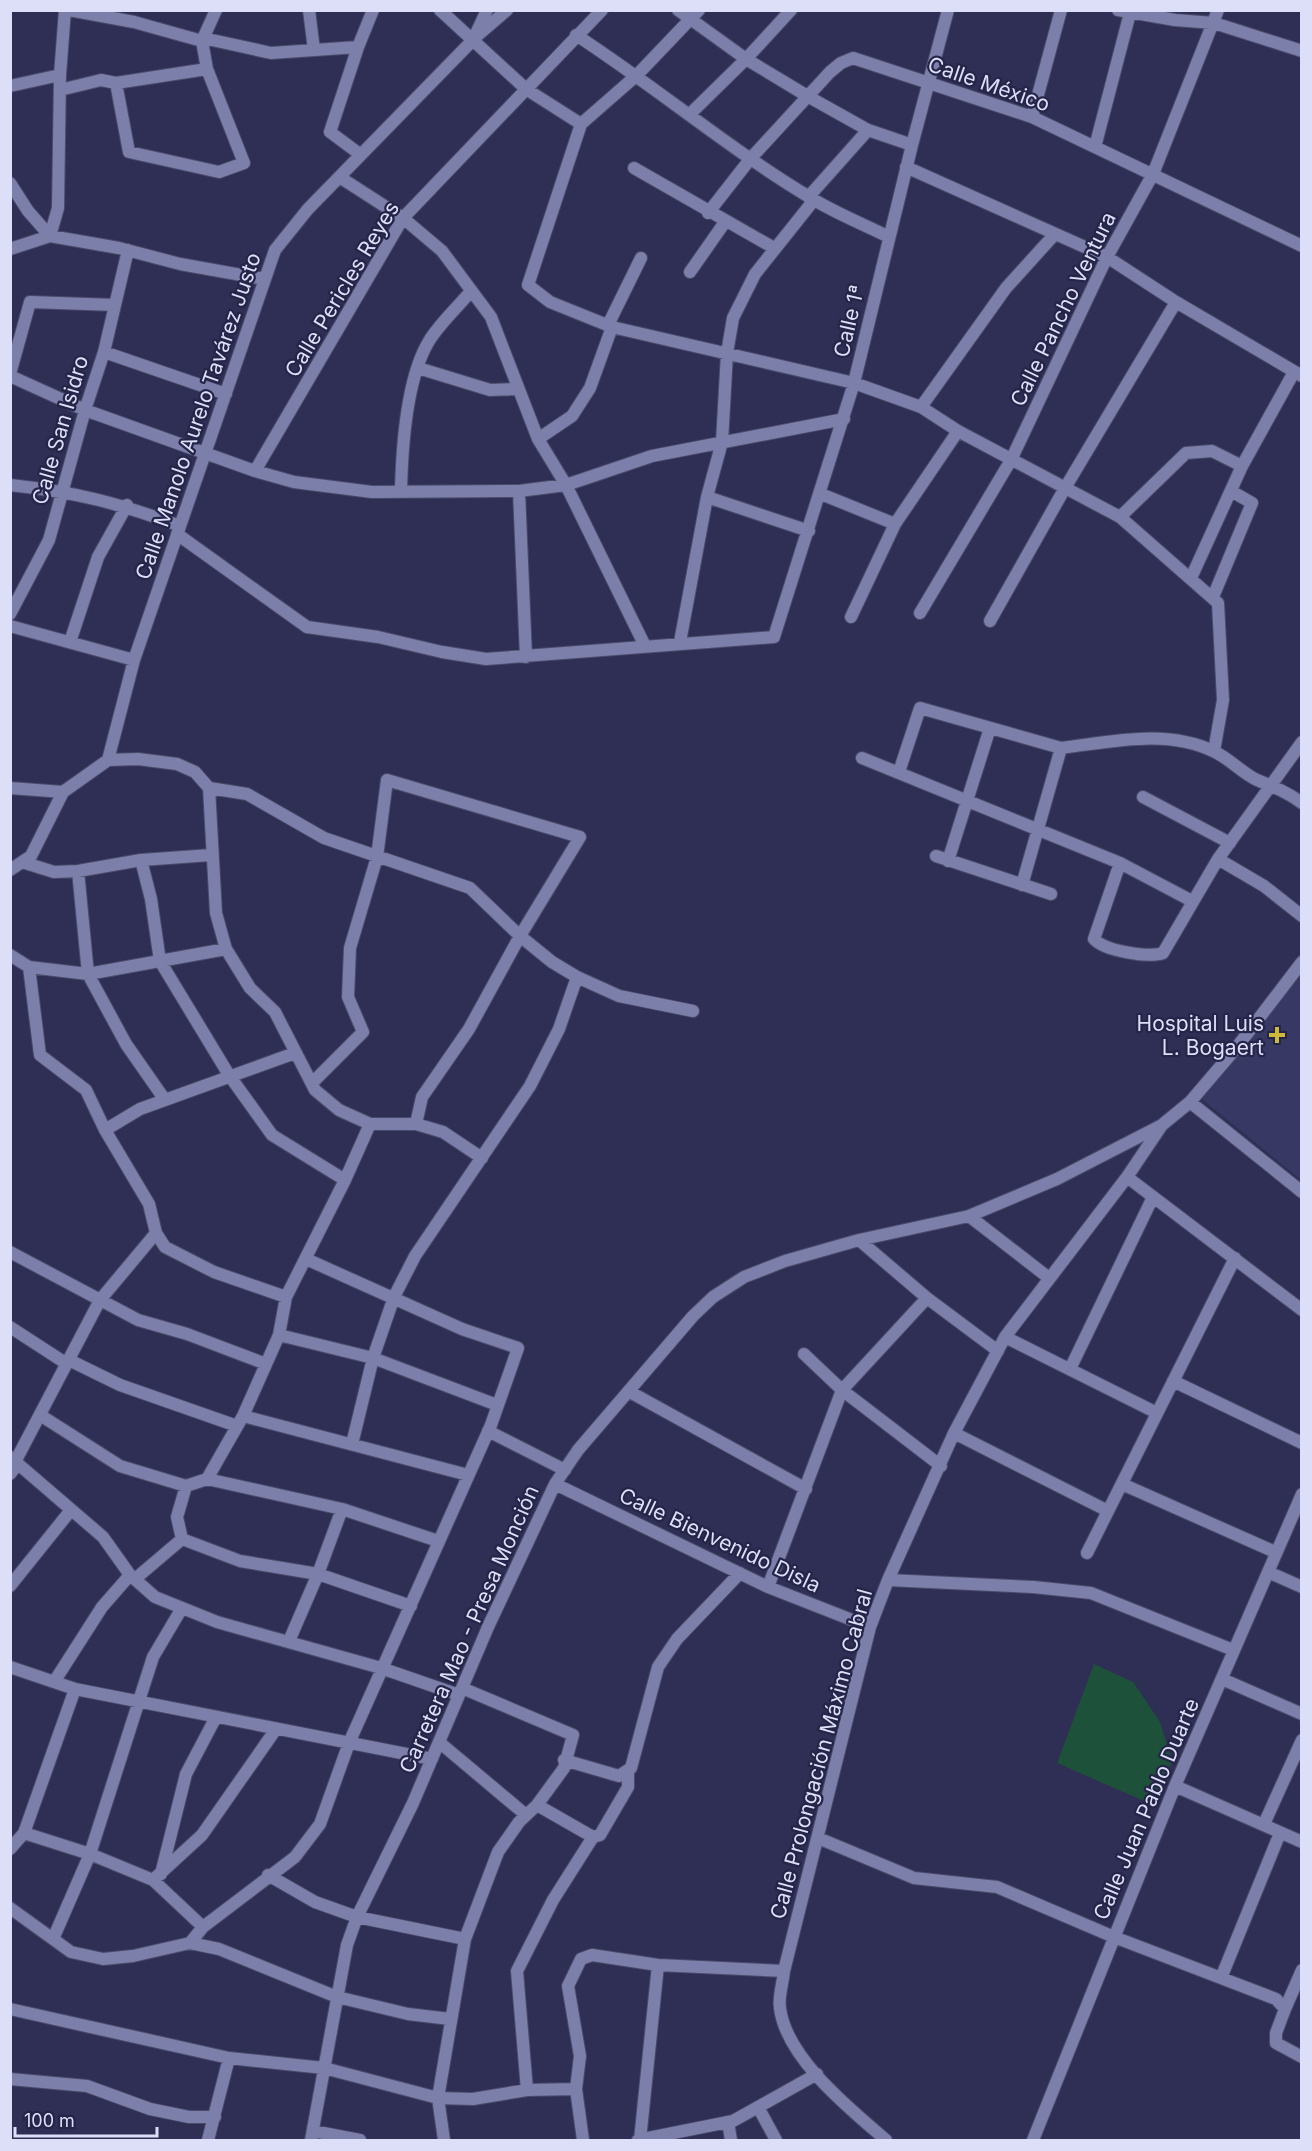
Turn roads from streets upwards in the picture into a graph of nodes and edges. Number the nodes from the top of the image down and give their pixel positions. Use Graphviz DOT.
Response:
graph roads {
  1 [pos="67,10"];
  2 [pos="216,10"];
  3 [pos="309,10"];
  4 [pos="373,10"];
  5 [pos="440,10"];
  6 [pos="487,10"];
  7 [pos="507,10"];
  8 [pos="602,10"];
  9 [pos="678,10"];
  10 [pos="699,10"];
  11 [pos="791,10"];
  12 [pos="948,10"];
  13 [pos="1060,10"];
  14 [pos="1124,12"];
  15 [pos="135,16"];
  16 [pos="1216,17"];
  17 [pos="690,20"];
  18 [pos="576,35"];
  19 [pos="202,39"];
  20 [pos="473,40"];
  21 [pos="358,46"];
  22 [pos="314,50"];
  23 [pos="1302,51"];
  24 [pos="747,59"];
  25 [pos="207,69"];
  26 [pos="60,75"];
  27 [pos="637,75"];
  28 [pos="116,83"];
  29 [pos="930,84"];
  30 [pos="10,86"];
  31 [pos="526,89"];
  32 [pos="60,90"];
  33 [pos="809,97"];
  34 [pos="690,114"];
  35 [pos="1032,117"];
  36 [pos="581,124"];
  37 [pos="868,130"];
  38 [pos="912,145"];
  39 [pos="1095,147"];
  40 [pos="361,155"];
  41 [pos="751,158"];
  42 [pos="906,167"];
  43 [pos="634,168"];
  44 [pos="1153,174"];
  45 [pos="341,178"];
  46 [pos="10,183"];
  47 [pos="812,199"];
  48 [pos="708,213"];
  49 [pos="403,218"];
  50 [pos="724,222"];
  51 [pos="1054,234"];
  52 [pos="50,236"];
  53 [pos="889,237"];
  54 [pos="1302,246"];
  55 [pos="774,248"];
  56 [pos="10,249"];
  57 [pos="128,250"];
  58 [pos="1107,257"];
  59 [pos="641,258"];
  60 [pos="690,272"];
  61 [pos="264,279"];
  62 [pos="471,291"];
  63 [pos="1176,302"];
  64 [pos="115,305"];
  65 [pos="610,326"];
  66 [pos="104,352"];
  67 [pos="727,353"];
  68 [pos="418,369"];
  69 [pos="1298,374"];
  70 [pos="10,375"];
  71 [pos="854,383"];
  72 [pos="517,389"];
  73 [pos="226,393"];
  74 [pos="921,407"];
  75 [pos="85,410"];
  76 [pos="844,419"];
  77 [pos="958,431"];
  78 [pos="538,439"];
  79 [pos="722,442"];
  80 [pos="207,453"];
  81 [pos="1011,460"];
  82 [pos="1242,466"];
  83 [pos="255,471"];
  84 [pos="10,485"];
  85 [pos="566,485"];
  86 [pos="1065,488"];
  87 [pos="62,490"];
  88 [pos="401,491"];
  89 [pos="519,491"];
  90 [pos="1231,491"];
  91 [pos="821,494"];
  92 [pos="707,497"];
  93 [pos="127,505"];
  94 [pos="1120,517"];
  95 [pos="895,524"];
  96 [pos="178,530"];
  97 [pos="808,531"];
  98 [pos="1191,578"];
  99 [pos="1213,597"];
  100 [pos="920,613"];
  101 [pos="10,614"];
  102 [pos="851,617"];
  103 [pos="990,621"];
  104 [pos="10,626"];
  105 [pos="70,642"];
  106 [pos="680,642"];
  107 [pos="645,646"];
  108 [pos="526,657"];
  109 [pos="134,660"];
  110 [pos="990,728"];
  111 [pos="1302,742"];
  112 [pos="1061,748"];
  113 [pos="1214,751"];
  114 [pos="862,758"];
  115 [pos="108,760"];
  116 [pos="899,772"];
  117 [pos="1272,784"];
  118 [pos="10,788"];
  119 [pos="208,788"];
  120 [pos="63,792"];
  121 [pos="1143,797"];
  122 [pos="967,800"];
  123 [pos="1302,803"];
  124 [pos="1037,829"];
  125 [pos="1230,843"];
  126 [pos="211,855"];
  127 [pos="936,856"];
  128 [pos="377,857"];
  129 [pos="1218,859"];
  130 [pos="141,860"];
  131 [pos="948,861"];
  132 [pos="1120,863"];
  133 [pos="15,865"];
  134 [pos="78,871"];
  135 [pos="1022,885"];
  136 [pos="1051,894"];
  137 [pos="1192,901"];
  138 [pos="1302,916"];
  139 [pos="520,936"];
  140 [pos="225,949"];
  141 [pos="10,955"];
  142 [pos="160,961"];
  143 [pos="1302,962"];
  144 [pos="29,967"];
  145 [pos="88,974"];
  146 [pos="577,977"];
  147 [pos="693,1011"];
  148 [pos="295,1053"];
  149 [pos="229,1075"];
  150 [pos="312,1083"];
  151 [pos="165,1100"];
  152 [pos="1190,1102"];
  153 [pos="370,1124"];
  154 [pos="416,1124"];
  155 [pos="1162,1125"];
  156 [pos="105,1130"];
  157 [pos="482,1158"];
  158 [pos="1127,1177"];
  159 [pos="345,1180"];
  160 [pos="1302,1192"];
  161 [pos="1153,1197"];
  162 [pos="969,1216"];
  163 [pos="156,1233"];
  164 [pos="859,1240"];
  165 [pos="10,1252"];
  166 [pos="306,1258"];
  167 [pos="1235,1258"];
  168 [pos="1049,1278"];
  169 [pos="286,1297"];
  170 [pos="394,1297"];
  171 [pos="927,1298"];
  172 [pos="100,1300"];
  173 [pos="1302,1310"];
  174 [pos="10,1327"];
  175 [pos="279,1335"];
  176 [pos="1005,1337"];
  177 [pos="998,1351"];
  178 [pos="804,1354"];
  179 [pos="373,1358"];
  180 [pos="68,1362"];
  181 [pos="266,1364"];
  182 [pos="1070,1369"];
  183 [pos="1173,1381"];
  184 [pos="842,1390"];
  185 [pos="630,1392"];
  186 [pos="497,1405"];
  187 [pos="1157,1413"];
  188 [pos="40,1414"];
  189 [pos="240,1421"];
  190 [pos="488,1431"];
  191 [pos="954,1433"];
  192 [pos="1302,1443"];
  193 [pos="352,1444"];
  194 [pos="14,1464"];
  195 [pos="941,1466"];
  196 [pos="565,1470"];
  197 [pos="468,1475"];
  198 [pos="207,1479"];
  199 [pos="555,1484"];
  200 [pos="1122,1484"];
  201 [pos="186,1486"];
  202 [pos="806,1489"];
  203 [pos="1302,1494"];
  204 [pos="342,1509"];
  205 [pos="71,1510"];
  206 [pos="1108,1511"];
  207 [pos="182,1539"];
  208 [pos="438,1541"];
  209 [pos="1275,1552"];
  210 [pos="1087,1553"];
  211 [pos="1268,1572"];
  212 [pos="740,1573"];
  213 [pos="318,1574"];
  214 [pos="133,1577"];
  215 [pos="888,1580"];
  216 [pos="10,1586"];
  217 [pos="768,1587"];
  218 [pos="1302,1587"];
  219 [pos="411,1605"];
  220 [pos="182,1608"];
  221 [pos="870,1627"];
  222 [pos="289,1641"];
  223 [pos="1233,1650"];
  224 [pos="10,1667"];
  225 [pos="381,1668"];
  226 [pos="1222,1679"];
  227 [pos="54,1682"];
  228 [pos="75,1689"];
  229 [pos="460,1692"];
  230 [pos="139,1702"];
  231 [pos="1302,1714"];
  232 [pos="216,1718"];
  233 [pos="276,1729"];
  234 [pos="1302,1740"];
  235 [pos="349,1743"];
  236 [pos="439,1743"];
  237 [pos="432,1760"];
  238 [pos="564,1760"];
  239 [pos="628,1772"];
  240 [pos="1175,1786"];
  241 [pos="537,1805"];
  242 [pos="526,1815"];
  243 [pos="1264,1824"];
  244 [pos="24,1833"];
  245 [pos="1280,1833"];
  246 [pos="593,1837"];
  247 [pos="818,1838"];
  248 [pos="1302,1842"];
  249 [pos="10,1849"];
  250 [pos="90,1854"];
  251 [pos="268,1875"];
  252 [pos="157,1877"];
  253 [pos="10,1908"];
  254 [pos="357,1917"];
  255 [pos="203,1927"];
  256 [pos="1114,1937"];
  257 [pos="53,1939"];
  258 [pos="465,1939"];
  259 [pos="190,1943"];
  260 [pos="658,1965"];
  261 [pos="1302,1970"];
  262 [pos="784,1971"];
  263 [pos="1221,1978"];
  264 [pos="337,1997"];
  265 [pos="10,2008"];
  266 [pos="1285,2009"];
  267 [pos="450,2019"];
  268 [pos="229,2058"];
  269 [pos="1302,2058"];
  270 [pos="324,2068"];
  271 [pos="817,2074"];
  272 [pos="10,2079"];
  273 [pos="576,2089"];
  274 [pos="527,2090"];
  275 [pos="438,2098"];
  276 [pos="758,2107"];
  277 [pos="214,2117"];
  278 [pos="729,2122"];
  279 [pos="312,2136"];
  280 [pos="208,2140"];
  281 [pos="360,2140"];
  282 [pos="444,2140"];
  283 [pos="583,2140"];
  284 [pos="639,2140"];
  285 [pos="731,2140"];
  286 [pos="776,2140"];
  287 [pos="886,2140"];
  288 [pos="1033,2140"];
  1 -- 15 [label="street"];
  1 -- 26 [label="street"];
  2 -- 19 [label="street"];
  3 -- 22 [label="street"];
  4 -- 21 [label="street"];
  5 -- 20 [label="street"];
  6 -- 20 [label="street, Calle Manolo Aurelo Tavárez Justo"];
  7 -- 20 [label="street"];
  8 -- 18 [label="street, Calle Pericles Reyes"];
  9 -- 17 [label="street"];
  10 -- 17 [label="street"];
  11 -- 24 [label="street"];
  12 -- 29 [label="street, Calle 1ª"];
  13 -- 35 [label="street"];
  14 -- 16 [label="street"];
  14 -- 39 [label="street"];
  15 -- 19 [label="street"];
  16 -- 23 [label="street"];
  16 -- 44 [label="street, Calle Pancho Ventura"];
  17 -- 24 [label="street"];
  17 -- 27 [label="street"];
  18 -- 27 [label="street"];
  18 -- 31 [label="street, Calle Pericles Reyes"];
  19 -- 22 [label="street"];
  19 -- 25 [label="street"];
  20 -- 31 [label="street"];
  20 -- 40 [label="street, Calle Manolo Aurelo Tavárez Justo"];
  21 -- 22 [label="street"];
  21 -- 40 [label="street"];
  24 -- 33 [label="street"];
  24 -- 34 [label="street"];
  25 -- 28 [label="street"];
  25 -- 28 [label="street"];
  26 -- 30 [label="street"];
  26 -- 32 [label="street"];
  27 -- 34 [label="street"];
  27 -- 36 [label="street"];
  28 -- 32 [label="street"];
  29 -- 33 [label="street, Calle México"];
  29 -- 35 [label="street, Calle México"];
  29 -- 38 [label="street, Calle 1ª"];
  31 -- 36 [label="street"];
  31 -- 49 [label="street, Calle Pericles Reyes"];
  32 -- 52 [label="street"];
  33 -- 37 [label="street"];
  33 -- 41 [label="street, Calle México"];
  34 -- 41 [label="street"];
  35 -- 39 [label="street, Calle México"];
  36 -- 65 [label="street"];
  37 -- 38 [label="street"];
  37 -- 47 [label="street"];
  38 -- 42 [label="street, Calle 1ª"];
  39 -- 44 [label="street, Calle México"];
  40 -- 45 [label="street, Calle Manolo Aurelo Tavárez Justo"];
  41 -- 47 [label="street"];
  41 -- 48 [label="street, Calle México"];
  42 -- 51 [label="street"];
  42 -- 53 [label="street, Calle 1ª"];
  43 -- 48 [label="street"];
  44 -- 54 [label="street, Calle México"];
  44 -- 58 [label="street, Calle Pancho Ventura"];
  45 -- 49 [label="street"];
  45 -- 61 [label="street, Calle Manolo Aurelo Tavárez Justo"];
  46 -- 52 [label="street"];
  47 -- 53 [label="street"];
  47 -- 55 [label="street"];
  48 -- 50 [label="street"];
  49 -- 62 [label="street"];
  49 -- 83 [label="street, Calle Pericles Reyes"];
  50 -- 55 [label="street"];
  50 -- 60 [label="street"];
  51 -- 58 [label="street"];
  51 -- 74 [label="street"];
  52 -- 56 [label="street"];
  52 -- 57 [label="street"];
  53 -- 71 [label="street, Calle 1ª"];
  55 -- 67 [label="street"];
  57 -- 61 [label="street"];
  57 -- 64 [label="street, Calle San Isidro"];
  58 -- 63 [label="street"];
  58 -- 81 [label="street, Calle Pancho Ventura"];
  59 -- 65 [label="street"];
  61 -- 73 [label="street, Calle Manolo Aurelo Tavárez Justo"];
  62 -- 68 [label="street"];
  62 -- 72 [label="street"];
  63 -- 69 [label="street"];
  63 -- 86 [label="street"];
  64 -- 66 [label="street, Calle San Isidro"];
  64 -- 70 [label="street"];
  65 -- 67 [label="street"];
  65 -- 78 [label="street"];
  66 -- 73 [label="street"];
  66 -- 75 [label="street, Calle San Isidro"];
  67 -- 71 [label="street"];
  67 -- 79 [label="street"];
  68 -- 72 [label="street"];
  68 -- 88 [label="street"];
  69 -- 82 [label="street"];
  70 -- 75 [label="street"];
  71 -- 74 [label="street"];
  71 -- 76 [label="street, Calle 1ª"];
  72 -- 78 [label="street"];
  73 -- 80 [label="street, Calle Manolo Aurelo Tavárez Justo"];
  74 -- 77 [label="street"];
  75 -- 80 [label="street"];
  75 -- 87 [label="street, Calle San Isidro"];
  76 -- 79 [label="street"];
  76 -- 91 [label="street, Calle 1ª"];
  77 -- 81 [label="street"];
  77 -- 95 [label="street"];
  78 -- 85 [label="street"];
  79 -- 85 [label="street"];
  79 -- 92 [label="street"];
  80 -- 83 [label="street"];
  80 -- 96 [label="street, Calle Manolo Aurelo Tavárez Justo"];
  81 -- 86 [label="street"];
  81 -- 100 [label="street, Calle Pancho Ventura"];
  82 -- 90 [label="street"];
  82 -- 94 [label="street"];
  83 -- 88 [label="street"];
  84 -- 87 [label="street"];
  85 -- 89 [label="street"];
  85 -- 107 [label="street"];
  86 -- 94 [label="street"];
  86 -- 103 [label="street"];
  87 -- 93 [label="street"];
  87 -- 101 [label="street, Calle San Isidro"];
  88 -- 89 [label="street"];
  89 -- 108 [label="street"];
  90 -- 98 [label="street"];
  90 -- 99 [label="street"];
  91 -- 95 [label="street"];
  91 -- 97 [label="street, Calle 1ª"];
  92 -- 97 [label="street"];
  92 -- 106 [label="street"];
  93 -- 96 [label="street"];
  93 -- 105 [label="street"];
  94 -- 98 [label="street"];
  95 -- 102 [label="street"];
  96 -- 108 [label="street"];
  96 -- 109 [label="street, Calle Manolo Aurelo Tavárez Justo"];
  97 -- 106 [label="street, Calle 1ª"];
  98 -- 99 [label="street"];
  99 -- 113 [label="street"];
  104 -- 105 [label="street"];
  105 -- 109 [label="street"];
  106 -- 107 [label="street"];
  107 -- 108 [label="street"];
  109 -- 115 [label="street, Calle Manolo Aurelo Tavárez Justo"];
  110 -- 112 [label="street"];
  110 -- 116 [label="street"];
  110 -- 122 [label="street"];
  111 -- 117 [label="street"];
  112 -- 113 [label="street"];
  112 -- 124 [label="street"];
  113 -- 117 [label="street"];
  114 -- 116 [label="street"];
  115 -- 119 [label="street"];
  115 -- 120 [label="street"];
  116 -- 122 [label="street"];
  117 -- 123 [label="street"];
  117 -- 125 [label="street"];
  118 -- 120 [label="street"];
  119 -- 126 [label="street"];
  119 -- 128 [label="street"];
  120 -- 133 [label="street"];
  121 -- 125 [label="street"];
  122 -- 124 [label="street"];
  122 -- 131 [label="street"];
  124 -- 132 [label="street"];
  124 -- 135 [label="street"];
  125 -- 129 [label="street"];
  126 -- 130 [label="street"];
  126 -- 140 [label="street"];
  127 -- 131 [label="street"];
  128 -- 139 [label="street"];
  128 -- 139 [label="street"];
  128 -- 150 [label="street"];
  129 -- 137 [label="street"];
  129 -- 138 [label="street"];
  130 -- 134 [label="street"];
  130 -- 142 [label="street"];
  131 -- 135 [label="street"];
  132 -- 137 [label="street"];
  132 -- 137 [label="street"];
  133 -- 134 [label="street"];
  134 -- 145 [label="street"];
  135 -- 136 [label="street"];
  139 -- 146 [label="street"];
  139 -- 154 [label="street"];
  140 -- 142 [label="street"];
  140 -- 148 [label="street"];
  141 -- 144 [label="street"];
  142 -- 145 [label="street"];
  142 -- 149 [label="street"];
  143 -- 152 [label="street, Calle Prolongación Máximo Cabral"];
  144 -- 145 [label="street"];
  144 -- 156 [label="street"];
  145 -- 151 [label="street"];
  146 -- 147 [label="street"];
  146 -- 157 [label="street"];
  148 -- 149 [label="street"];
  148 -- 150 [label="street"];
  149 -- 151 [label="street"];
  149 -- 159 [label="street"];
  150 -- 153 [label="street"];
  151 -- 156 [label="street"];
  152 -- 155 [label="street, Calle Prolongación Máximo Cabral"];
  152 -- 160 [label="street"];
  153 -- 154 [label="street"];
  153 -- 159 [label="street"];
  154 -- 157 [label="street"];
  155 -- 158 [label="street, Calle Prolongación Máximo Cabral"];
  155 -- 162 [label="street, Carretera Mao - Presa Monción"];
  156 -- 163 [label="street"];
  157 -- 170 [label="street"];
  158 -- 161 [label="street"];
  158 -- 168 [label="street, Calle Prolongación Máximo Cabral"];
  159 -- 166 [label="street"];
  161 -- 167 [label="street"];
  161 -- 182 [label="street"];
  162 -- 164 [label="street, Carretera Mao - Presa Monción"];
  162 -- 168 [label="street"];
  163 -- 169 [label="street"];
  163 -- 172 [label="street"];
  164 -- 171 [label="street"];
  164 -- 185 [label="street, Carretera Mao - Presa Monción"];
  165 -- 172 [label="street"];
  166 -- 169 [label="street"];
  166 -- 170 [label="street"];
  167 -- 173 [label="street"];
  167 -- 183 [label="street"];
  168 -- 176 [label="street, Calle Prolongación Máximo Cabral"];
  169 -- 175 [label="street"];
  170 -- 179 [label="street"];
  170 -- 186 [label="street"];
  171 -- 177 [label="street"];
  171 -- 184 [label="street"];
  172 -- 180 [label="street"];
  172 -- 181 [label="street"];
  174 -- 180 [label="street"];
  175 -- 179 [label="street"];
  175 -- 181 [label="street"];
  176 -- 177 [label="street, Calle Prolongación Máximo Cabral"];
  176 -- 182 [label="street"];
  177 -- 191 [label="street, Calle Prolongación Máximo Cabral"];
  178 -- 184 [label="street"];
  179 -- 186 [label="street"];
  179 -- 193 [label="street"];
  180 -- 188 [label="street"];
  180 -- 189 [label="street"];
  181 -- 189 [label="street"];
  182 -- 187 [label="street"];
  183 -- 187 [label="street"];
  183 -- 192 [label="street"];
  184 -- 195 [label="street"];
  184 -- 202 [label="street"];
  185 -- 196 [label="street, Carretera Mao - Presa Monción"];
  185 -- 202 [label="street"];
  186 -- 190 [label="street"];
  187 -- 200 [label="street"];
  188 -- 194 [label="street"];
  188 -- 201 [label="street"];
  189 -- 193 [label="street"];
  189 -- 198 [label="street"];
  190 -- 196 [label="street"];
  190 -- 197 [label="street"];
  191 -- 195 [label="street, Calle Prolongación Máximo Cabral"];
  191 -- 206 [label="street"];
  193 -- 197 [label="street"];
  194 -- 205 [label="street"];
  195 -- 215 [label="street, Calle Prolongación Máximo Cabral"];
  196 -- 199 [label="street, Carretera Mao - Presa Monción"];
  197 -- 208 [label="street"];
  198 -- 201 [label="street"];
  198 -- 204 [label="street"];
  199 -- 212 [label="street, Calle Bienvenido Disla"];
  199 -- 229 [label="street, Carretera Mao - Presa Monción"];
  200 -- 206 [label="street"];
  200 -- 209 [label="street"];
  201 -- 207 [label="street"];
  202 -- 217 [label="street"];
  203 -- 209 [label="street, Calle Juan Pablo Duarte"];
  204 -- 208 [label="street"];
  204 -- 213 [label="street"];
  205 -- 214 [label="street"];
  205 -- 216 [label="street"];
  206 -- 210 [label="street"];
  207 -- 213 [label="street"];
  207 -- 214 [label="street"];
  208 -- 219 [label="street"];
  209 -- 211 [label="street, Calle Juan Pablo Duarte"];
  211 -- 218 [label="street"];
  211 -- 223 [label="street, Calle Juan Pablo Duarte"];
  212 -- 217 [label="street, Calle Bienvenido Disla"];
  212 -- 239 [label="street"];
  213 -- 219 [label="street"];
  213 -- 222 [label="street"];
  214 -- 220 [label="street"];
  214 -- 227 [label="street"];
  215 -- 221 [label="street, Calle Prolongación Máximo Cabral"];
  215 -- 223 [label="street"];
  217 -- 221 [label="street, Calle Bienvenido Disla"];
  219 -- 225 [label="street"];
  220 -- 222 [label="street"];
  220 -- 230 [label="street"];
  221 -- 247 [label="street, Calle Prolongación Máximo Cabral"];
  222 -- 225 [label="street"];
  223 -- 226 [label="street, Calle Juan Pablo Duarte"];
  224 -- 227 [label="street"];
  225 -- 229 [label="street"];
  225 -- 235 [label="street"];
  226 -- 231 [label="street"];
  226 -- 240 [label="street, Calle Juan Pablo Duarte"];
  227 -- 228 [label="street"];
  228 -- 230 [label="street"];
  228 -- 244 [label="street"];
  229 -- 236 [label="street, Carretera Mao - Presa Monción"];
  229 -- 238 [label="street"];
  230 -- 232 [label="street"];
  230 -- 250 [label="street"];
  232 -- 233 [label="street"];
  232 -- 252 [label="street"];
  233 -- 235 [label="street"];
  233 -- 252 [label="street"];
  234 -- 243 [label="street"];
  235 -- 237 [label="street"];
  235 -- 251 [label="street"];
  236 -- 237 [label="street, Carretera Mao - Presa Monción"];
  236 -- 242 [label="street"];
  237 -- 254 [label="street, Carretera Mao - Presa Monción"];
  238 -- 239 [label="street"];
  238 -- 241 [label="street"];
  239 -- 246 [label="street"];
  240 -- 243 [label="street"];
  240 -- 256 [label="street, Calle Juan Pablo Duarte"];
  241 -- 242 [label="street"];
  241 -- 246 [label="street"];
  242 -- 258 [label="street"];
  243 -- 245 [label="street"];
  244 -- 249 [label="street"];
  244 -- 250 [label="street"];
  245 -- 248 [label="street"];
  245 -- 263 [label="street"];
  246 -- 274 [label="street"];
  247 -- 256 [label="street"];
  247 -- 262 [label="street, Calle Prolongación Máximo Cabral"];
  250 -- 252 [label="street"];
  250 -- 257 [label="street"];
  251 -- 254 [label="street"];
  251 -- 255 [label="street"];
  252 -- 255 [label="street"];
  253 -- 257 [label="street"];
  254 -- 258 [label="street"];
  254 -- 264 [label="street, Carretera Mao - Presa Monción"];
  255 -- 259 [label="street"];
  256 -- 263 [label="street"];
  256 -- 288 [label="street, Calle Juan Pablo Duarte"];
  257 -- 259 [label="street"];
  258 -- 267 [label="street"];
  259 -- 264 [label="street"];
  260 -- 262 [label="street"];
  260 -- 273 [label="street"];
  260 -- 284 [label="street"];
  261 -- 266 [label="street"];
  262 -- 271 [label="street, Calle Prolongación Máximo Cabral"];
  263 -- 266 [label="street"];
  264 -- 267 [label="street"];
  264 -- 270 [label="street, Carretera Mao - Presa Monción"];
  265 -- 268 [label="street"];
  266 -- 269 [label="street"];
  267 -- 275 [label="street"];
  268 -- 270 [label="street"];
  268 -- 277 [label="street"];
  270 -- 275 [label="street"];
  270 -- 279 [label="street, Carretera Mao - Presa Monción"];
  271 -- 276 [label="street"];
  271 -- 287 [label="street, Calle Prolongación Máximo Cabral"];
  272 -- 277 [label="street"];
  273 -- 274 [label="street"];
  273 -- 283 [label="street"];
  274 -- 275 [label="street"];
  275 -- 282 [label="street"];
  276 -- 278 [label="street"];
  276 -- 286 [label="street"];
  277 -- 280 [label="street"];
  278 -- 284 [label="street"];
  278 -- 285 [label="street"];
  279 -- 281 [label="street"];
}
